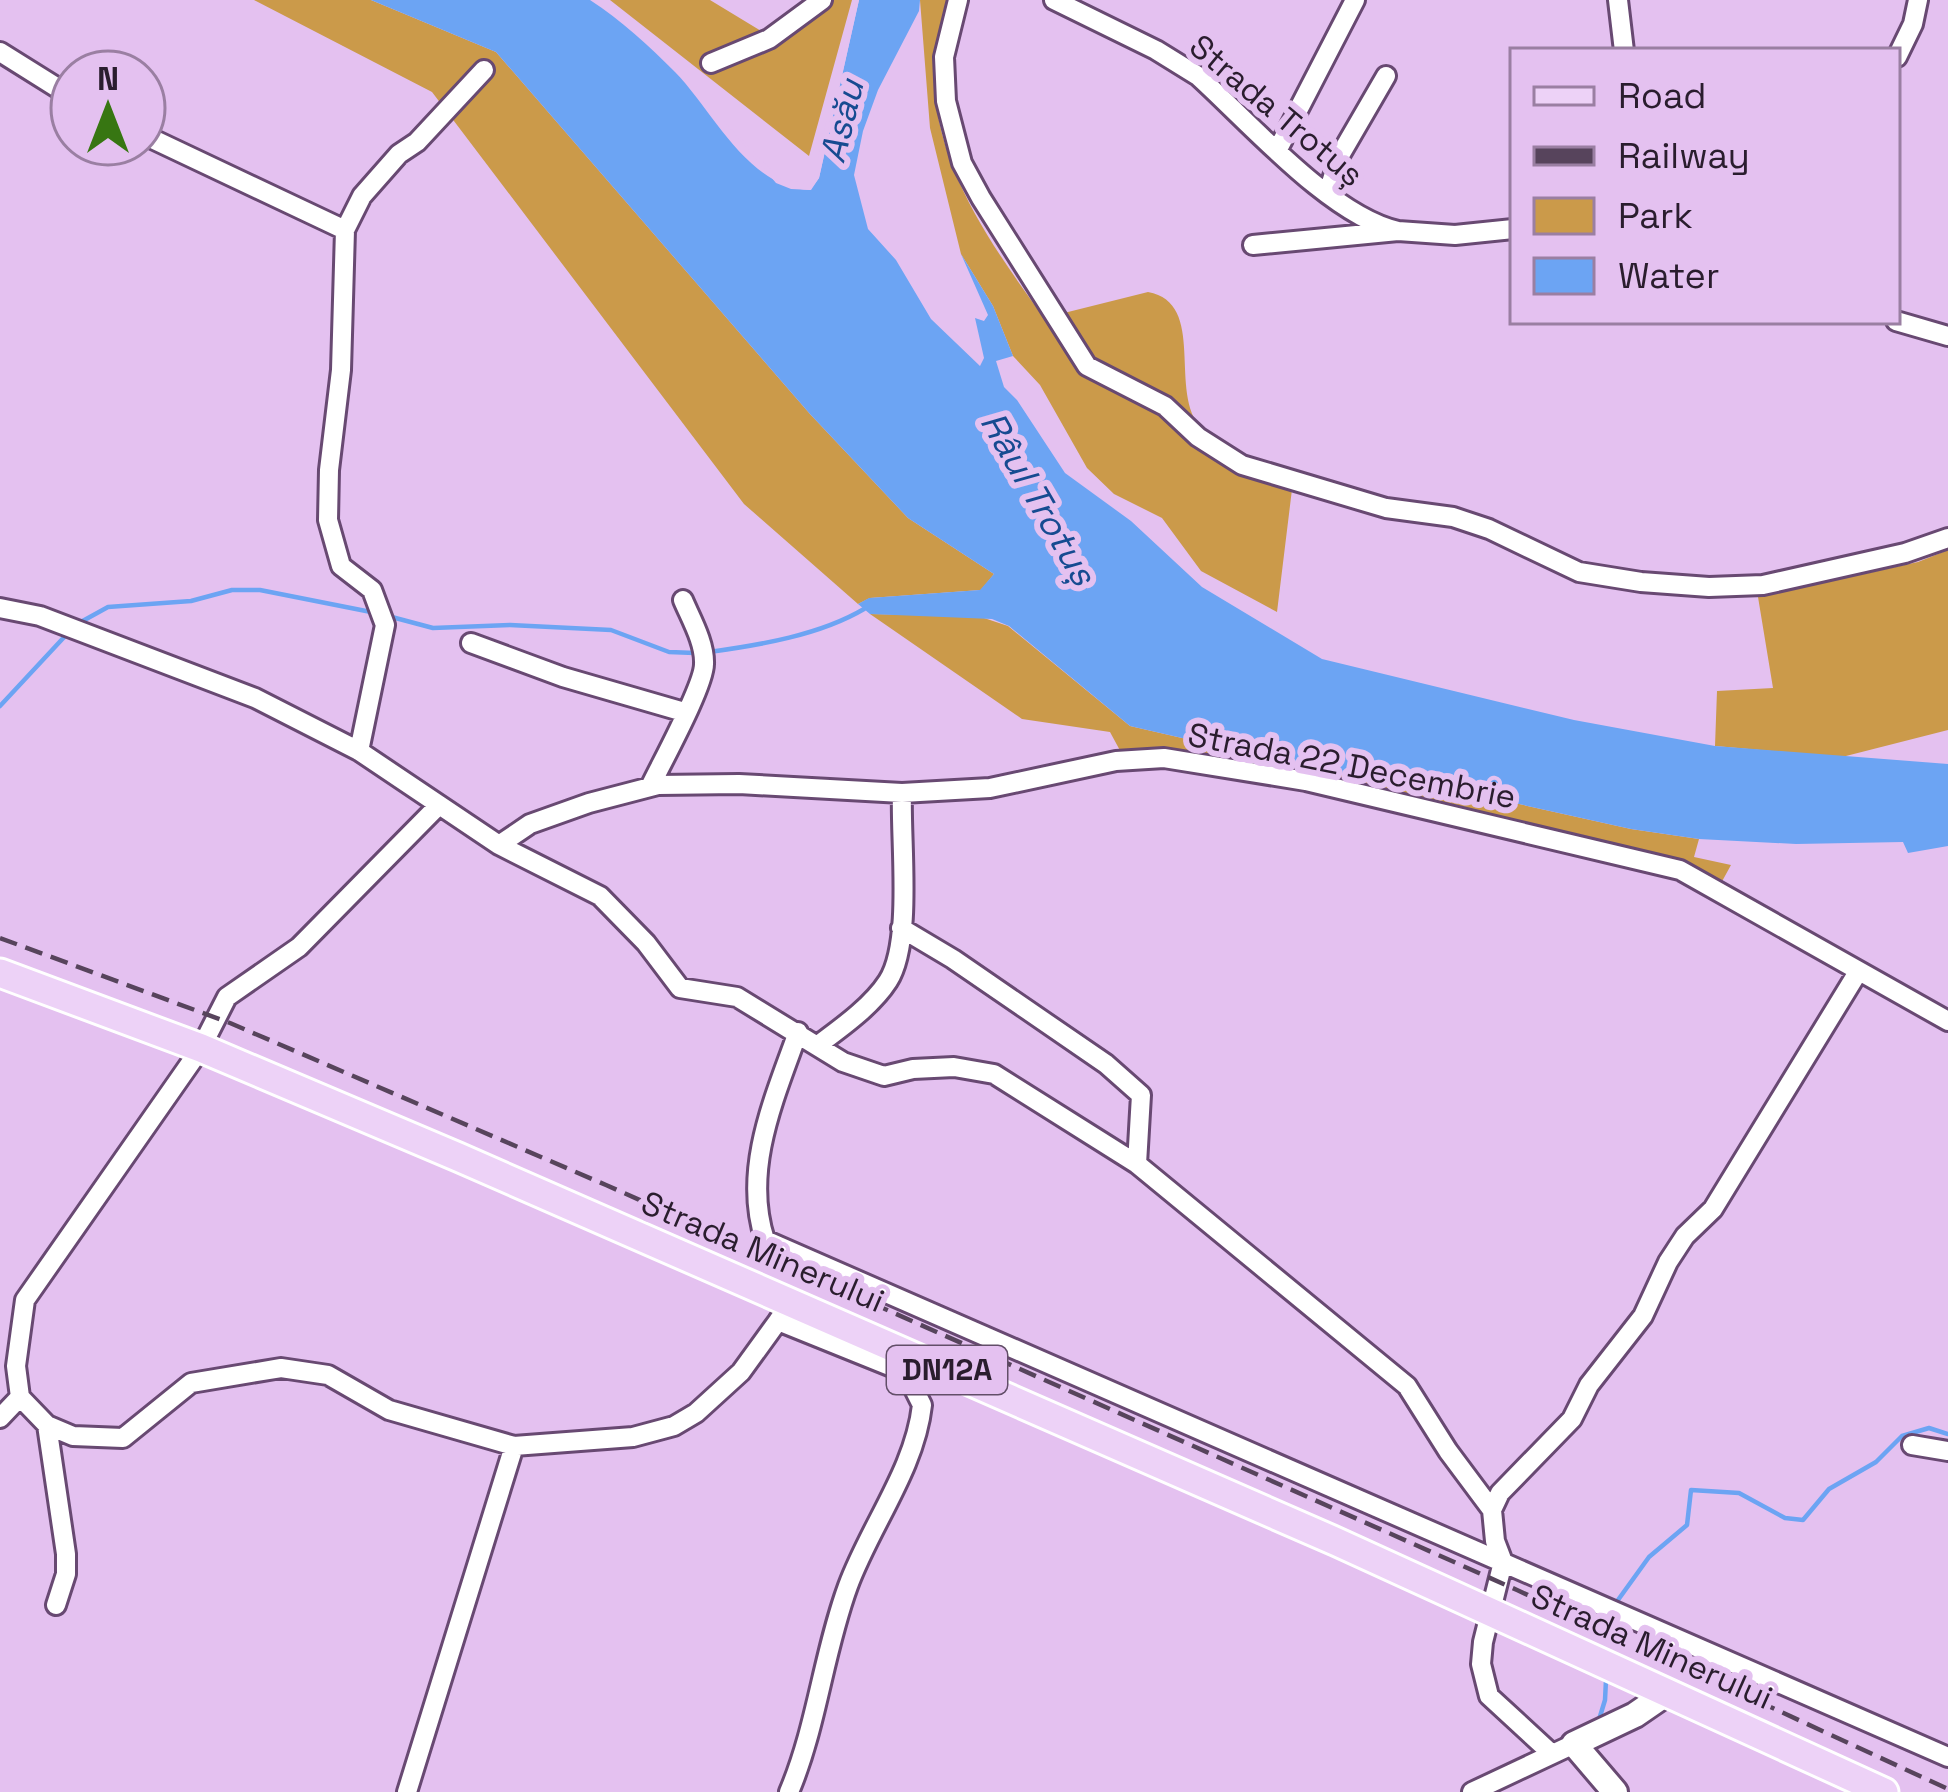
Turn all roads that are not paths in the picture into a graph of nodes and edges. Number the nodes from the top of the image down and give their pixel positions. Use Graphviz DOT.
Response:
graph roads {
  1 [pos="822,0"];
  2 [pos="958,0"];
  3 [pos="1054,0"];
  4 [pos="1355,0"];
  5 [pos="1618,0"];
  6 [pos="1918,0"];
  7 [pos="1624,48"];
  8 [pos="1900,51"];
  9 [pos="0,52"];
  10 [pos="711,63"];
  11 [pos="484,70"];
  12 [pos="1386,76"];
  13 [pos="48,82"];
  14 [pos="168,147"];
  15 [pos="1278,149"];
  16 [pos="1328,194"];
  17 [pos="1510,229"];
  18 [pos="345,230"];
  19 [pos="1398,232"];
  20 [pos="1253,245"];
  21 [pos="1900,322"];
  22 [pos="1948,336"];
  23 [pos="1948,538"];
  24 [pos="683,600"];
  25 [pos="0,608"];
  26 [pos="471,643"];
  27 [pos="685,712"];
  28 [pos="359,751"];
  29 [pos="650,787"];
  30 [pos="902,793"];
  31 [pos="438,806"];
  32 [pos="499,845"];
  33 [pos="901,928"];
  34 [pos="1858,972"];
  35 [pos="0,973"];
  36 [pos="1948,1021"];
  37 [pos="798,1032"];
  38 [pos="818,1046"];
  39 [pos="201,1048"];
  40 [pos="1137,1164"];
  41 [pos="784,1311"];
  42 [pos="0,1328"];
  43 [pos="21,1334"];
  44 [pos="20,1397"];
  45 [pos="0,1418"];
  46 [pos="47,1425"];
  47 [pos="1912,1445"];
  48 [pos="514,1446"];
  49 [pos="1948,1450"];
  50 [pos="1492,1510"];
  51 [pos="1503,1562"];
  52 [pos="56,1605"];
  53 [pos="1491,1613"];
  54 [pos="1667,1694"];
  55 [pos="1563,1749"];
  56 [pos="1948,1757"];
  57 [pos="406,1792"];
  58 [pos="789,1792"];
  59 [pos="1472,1792"];
  60 [pos="1616,1792"];
  61 [pos="1884,1792"];
  1 -- 10 [label="street"];
  2 -- 23 [label="street"];
  3 -- 15 [label="street, Strada Trotuș"];
  4 -- 15 [label="street"];
  5 -- 7 [label="street"];
  6 -- 8 [label="street"];
  9 -- 13 [label="street"];
  11 -- 18 [label="street"];
  12 -- 16 [label="street"];
  14 -- 18 [label="street"];
  15 -- 16 [label="street, Strada Trotuș"];
  16 -- 19 [label="street, Strada Trotuș"];
  17 -- 19 [label="street, Strada Trotuș"];
  18 -- 28 [label="street"];
  19 -- 20 [label="street, Strada Trotuș"];
  21 -- 22 [label="street"];
  24 -- 27 [label="street"];
  25 -- 28 [label="street"];
  26 -- 27 [label="street"];
  27 -- 29 [label="street"];
  28 -- 31 [label="street"];
  29 -- 30 [label="street, Strada 22 Decembrie"];
  29 -- 32 [label="street, Strada 22 Decembrie"];
  30 -- 33 [label="street"];
  30 -- 34 [label="street, Strada 22 Decembrie"];
  31 -- 32 [label="street"];
  31 -- 39 [label="street"];
  32 -- 37 [label="street"];
  33 -- 38 [label="street"];
  33 -- 40 [label="street"];
  34 -- 36 [label="street, Strada 22 Decembrie"];
  34 -- 50 [label="street"];
  35 -- 39 [label="main road, Strada Minerului / DN12A"];
  37 -- 38 [label="street"];
  37 -- 51 [label="street, Strada Minerului"];
  38 -- 40 [label="street"];
  39 -- 41 [label="main road, Strada Minerului / DN12A"];
  39 -- 43 [label="street"];
  40 -- 50 [label="street"];
  41 -- 48 [label="street"];
  41 -- 53 [label="main road, Strada Minerului / DN12A"];
  41 -- 58 [label="street"];
  42 -- 43 [label="street"];
  43 -- 44 [label="street"];
  44 -- 45 [label="street"];
  44 -- 46 [label="street"];
  46 -- 48 [label="street"];
  46 -- 52 [label="street"];
  47 -- 49 [label="street"];
  48 -- 57 [label="street"];
  50 -- 51 [label="street"];
  51 -- 53 [label="street"];
  51 -- 56 [label="street, Strada Minerului"];
  53 -- 54 [label="main road, Strada Minerului / DN12A"];
  53 -- 55 [label="street"];
  54 -- 55 [label="street"];
  54 -- 61 [label="main road, Strada Minerului / DN12A"];
  55 -- 59 [label="street"];
  55 -- 60 [label="street"];
}
